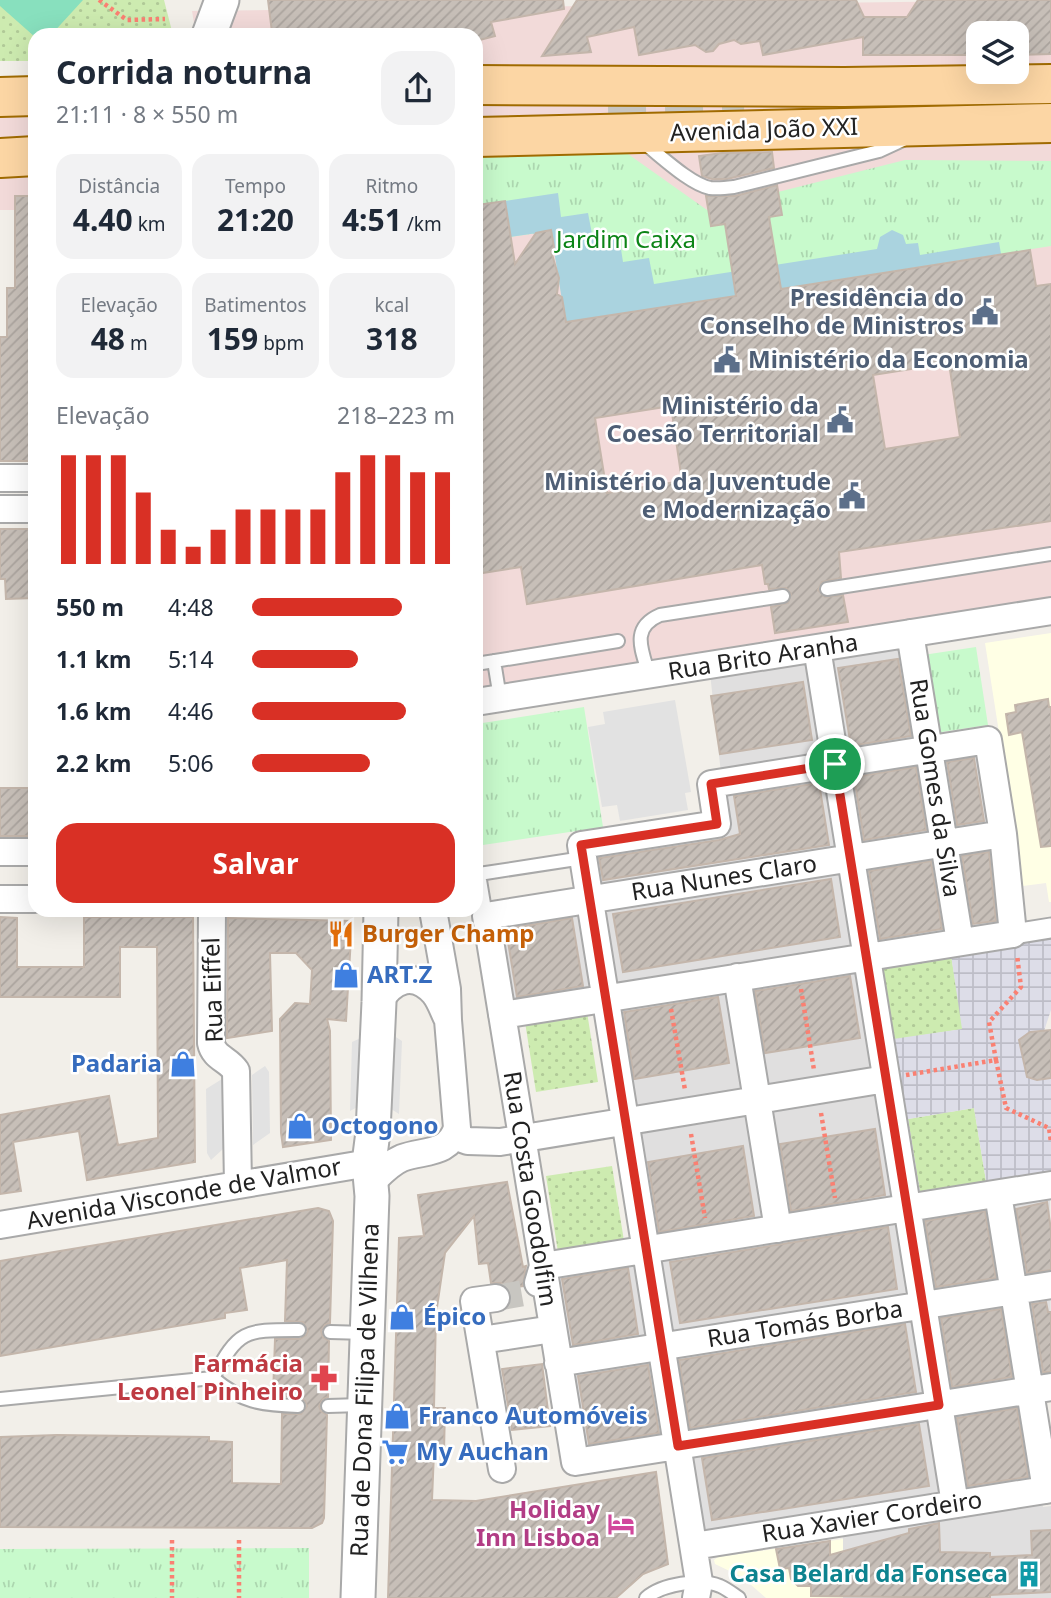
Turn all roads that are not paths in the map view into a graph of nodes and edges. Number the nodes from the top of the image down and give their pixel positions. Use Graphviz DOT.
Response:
graph roads {
  1 [pos="224,0"];
  2 [pos="212,28"];
  3 [pos="234,28"];
  4 [pos="1051,83"];
  5 [pos="483,85"];
  6 [pos="844,87"];
  7 [pos="28,96"];
  8 [pos="0,97"];
  9 [pos="483,108"];
  10 [pos="620,121"];
  11 [pos="1051,123"];
  12 [pos="934,125"];
  13 [pos="822,127"];
  14 [pos="28,130"];
  15 [pos="0,132"];
  16 [pos="483,136"];
  17 [pos="28,156"];
  18 [pos="0,158"];
  19 [pos="0,478"];
  20 [pos="28,478"];
  21 [pos="0,509"];
  22 [pos="28,509"];
  23 [pos="1051,554"];
  24 [pos="827,589"];
  25 [pos="783,596"];
  26 [pos="1051,611"];
  27 [pos="910,633"];
  28 [pos="618,641"];
  29 [pos="817,648"];
  30 [pos="494,661"];
  31 [pos="483,663"];
  32 [pos="649,675"];
  33 [pos="488,700"];
  34 [pos="929,749"];
  35 [pos="835,764"];
  36 [pos="1003,834"];
  37 [pos="944,844"];
  38 [pos="582,851"];
  39 [pos="0,852"];
  40 [pos="28,852"];
  41 [pos="850,858"];
  42 [pos="483,873"];
  43 [pos="483,898"];
  44 [pos="0,899"];
  45 [pos="28,899"];
  46 [pos="589,900"];
  47 [pos="486,916"];
  48 [pos="212,917"];
  49 [pos="381,917"];
  50 [pos="434,917"];
  51 [pos="1051,928"];
  52 [pos="1013,934"];
  53 [pos="960,942"];
  54 [pos="866,957"];
  55 [pos="737,977"];
  56 [pos="605,999"];
  57 [pos="379,1002"];
  58 [pos="502,1015"];
  59 [pos="447,1020"];
  60 [pos="886,1079"];
  61 [pos="758,1100"];
  62 [pos="625,1122"];
  63 [pos="454,1136"];
  64 [pos="522,1139"];
  65 [pos="414,1155"];
  66 [pos="371,1159"];
  67 [pos="238,1185"];
  68 [pos="1051,1185"];
  69 [pos="998,1194"];
  70 [pos="907,1208"];
  71 [pos="0,1225"];
  72 [pos="778,1229"];
  73 [pos="646,1250"];
  74 [pos="539,1279"];
  75 [pos="1051,1285"];
  76 [pos="1014,1291"];
  77 [pos="496,1297"];
  78 [pos="923,1306"];
  79 [pos="553,1329"];
  80 [pos="299,1330"];
  81 [pos="330,1332"];
  82 [pos="367,1334"];
  83 [pos="481,1340"];
  84 [pos="662,1347"];
  85 [pos="558,1363"];
  86 [pos="213,1378"];
  87 [pos="1040,1389"];
  88 [pos="0,1399"];
  89 [pos="364,1405"];
  90 [pos="939,1405"];
  91 [pos="298,1406"];
  92 [pos="328,1406"];
  93 [pos="678,1446"];
  94 [pos="502,1469"];
  95 [pos="1049,1489"];
  96 [pos="955,1504"];
  97 [pos="694,1546"];
  98 [pos="698,1590"];
  99 [pos="358,1598"];
  100 [pos="646,1598"];
  101 [pos="739,1598"];
  1 -- 2 [label="street"];
  1 -- 3 [label="street"];
  4 -- 6 [label="main road, Avenida João XXI"];
  5 -- 6 [label="main road, Avenida João XXI"];
  6 -- 13 [label="main road"];
  7 -- 8 [label="main road"];
  9 -- 10 [label="main road"];
  10 -- 12 [label="lane"];
  10 -- 13 [label="main road, Avenida João XXI"];
  10 -- 16 [label="main road, Avenida João XXI"];
  11 -- 12 [label="main road, Avenida João XXI"];
  12 -- 13 [label="main road, Avenida João XXI"];
  14 -- 15 [label="main road"];
  17 -- 18 [label="main road"];
  19 -- 20 [label="street"];
  21 -- 22 [label="street"];
  23 -- 24 [label="lane"];
  25 -- 32 [label="lane"];
  26 -- 27 [label="street, Rua Brito Aranha"];
  27 -- 29 [label="street, Rua Brito Aranha"];
  27 -- 34 [label="street, Rua Gomes da Silva"];
  28 -- 30 [label="lane"];
  29 -- 32 [label="street, Rua Brito Aranha"];
  29 -- 35 [label="street"];
  30 -- 31 [label="lane"];
  30 -- 33 [label="lane"];
  32 -- 33 [label="street, Rua Brito Aranha"];
  34 -- 35 [label="street"];
  34 -- 36 [label="street"];
  34 -- 37 [label="street, Rua Gomes da Silva"];
  35 -- 38 [label="street"];
  35 -- 41 [label="street"];
  36 -- 37 [label="street, Rua Nunes Claro"];
  36 -- 52 [label="street"];
  37 -- 41 [label="street, Rua Nunes Claro"];
  37 -- 53 [label="street, Rua Gomes da Silva"];
  38 -- 42 [label="lane"];
  38 -- 46 [label="street"];
  39 -- 40 [label="street"];
  41 -- 46 [label="street, Rua Nunes Claro"];
  41 -- 54 [label="street"];
  43 -- 47 [label="lane"];
  44 -- 45 [label="street"];
  46 -- 47 [label="street, Rua Nunes Claro"];
  46 -- 56 [label="street"];
  47 -- 58 [label="street, Rua Costa Goodolfim"];
  48 -- 67 [label="street, Rua Eiffel"];
  49 -- 57 [label="street, Rua de Dona Filipa de Vilhena"];
  50 -- 59 [label="street"];
  51 -- 52 [label="street"];
  52 -- 53 [label="street"];
  53 -- 54 [label="street"];
  54 -- 55 [label="street"];
  54 -- 60 [label="street"];
  55 -- 56 [label="street"];
  55 -- 61 [label="street"];
  56 -- 58 [label="street"];
  56 -- 62 [label="street"];
  57 -- 59 [label="street"];
  57 -- 66 [label="street, Rua de Dona Filipa de Vilhena"];
  58 -- 64 [label="street, Rua Costa Goodolfim"];
  59 -- 63 [label="street"];
  60 -- 61 [label="street"];
  60 -- 70 [label="street"];
  61 -- 62 [label="street"];
  61 -- 72 [label="street"];
  62 -- 64 [label="street"];
  62 -- 73 [label="street"];
  63 -- 64 [label="street"];
  63 -- 65 [label="street"];
  64 -- 74 [label="street, Rua Costa Goodolfim"];
  65 -- 66 [label="street"];
  65 -- 66 [label="street"];
  66 -- 67 [label="street, Avenida Visconde de Valmor"];
  66 -- 82 [label="street, Rua de Dona Filipa de Vilhena"];
  67 -- 71 [label="street, Avenida Visconde de Valmor"];
  68 -- 69 [label="street"];
  69 -- 70 [label="street"];
  69 -- 76 [label="street"];
  70 -- 72 [label="street"];
  70 -- 78 [label="street"];
  72 -- 73 [label="street"];
  73 -- 74 [label="street"];
  73 -- 84 [label="street"];
  74 -- 79 [label="street, Rua Costa Goodolfim"];
  75 -- 76 [label="street, Rua Tomás Borba"];
  76 -- 78 [label="street, Rua Tomás Borba"];
  76 -- 87 [label="street"];
  77 -- 83 [label="street"];
  78 -- 84 [label="street, Rua Tomás Borba"];
  78 -- 90 [label="street"];
  79 -- 83 [label="street"];
  79 -- 85 [label="street, Rua Costa Goodolfim"];
  80 -- 86 [label="lane"];
  81 -- 82 [label="lane"];
  82 -- 89 [label="street, Rua de Dona Filipa de Vilhena"];
  83 -- 94 [label="street"];
  84 -- 85 [label="street, Rua Tomás Borba"];
  84 -- 93 [label="street"];
  85 -- 93 [label="street, Rua Costa Goodolfim"];
  86 -- 88 [label="lane"];
  86 -- 91 [label="lane"];
  87 -- 90 [label="street"];
  87 -- 95 [label="street"];
  89 -- 92 [label="lane"];
  89 -- 99 [label="street, Rua de Dona Filipa de Vilhena"];
  90 -- 93 [label="street"];
  90 -- 96 [label="street"];
  93 -- 97 [label="street"];
  95 -- 96 [label="street, Rua Xavier Cordeiro"];
  96 -- 97 [label="street, Rua Xavier Cordeiro"];
  97 -- 98 [label="street"];
  98 -- 100 [label="lane"];
  98 -- 101 [label="lane"];
}
